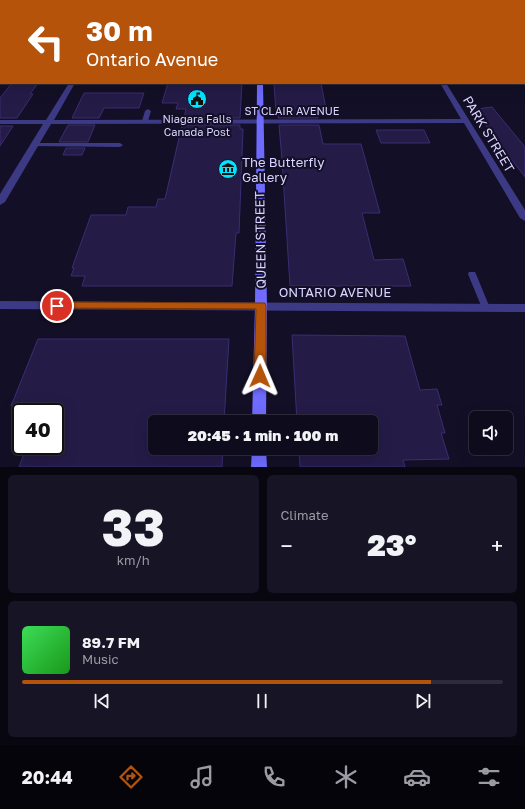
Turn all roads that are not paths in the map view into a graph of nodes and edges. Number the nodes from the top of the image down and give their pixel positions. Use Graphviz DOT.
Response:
graph roads {
  1 [pos="71,84"];
  2 [pos="260,84"];
  3 [pos="445,84"];
  4 [pos="148,110"];
  5 [pos="145,121"];
  6 [pos="259,121"];
  7 [pos="465,121"];
  8 [pos="0,122"];
  9 [pos="49,122"];
  10 [pos="35,145"];
  11 [pos="120,145"];
  12 [pos="0,202"];
  13 [pos="525,218"];
  14 [pos="472,274"];
  15 [pos="0,306"];
  16 [pos="261,306"];
  17 [pos="486,308"];
  18 [pos="525,308"];
  19 [pos="259,415"];
  20 [pos="259,455"];
  21 [pos="259,467"];
  1 -- 9 [label="street"];
  2 -- 6 [label="street, QUEEN STREET"];
  3 -- 7 [label="street, PARK STREET"];
  4 -- 5 [label="lane"];
  5 -- 6 [label="street, ST CLAIR AVENUE"];
  5 -- 9 [label="street, ST CLAIR AVENUE"];
  6 -- 7 [label="street, ST CLAIR AVENUE"];
  6 -- 16 [label="street, QUEEN STREET"];
  7 -- 13 [label="street, PARK STREET"];
  8 -- 9 [label="street, ST CLAIR AVENUE"];
  9 -- 10 [label="street"];
  10 -- 11 [label="lane"];
  10 -- 12 [label="street"];
  14 -- 17 [label="lane"];
  15 -- 16 [label="street, ONTARIO AVENUE"];
  16 -- 17 [label="street, ONTARIO AVENUE"];
  16 -- 19 [label="street, QUEEN STREET"];
  17 -- 18 [label="street, ONTARIO AVENUE"];
  20 -- 21 [label="street"];
}
